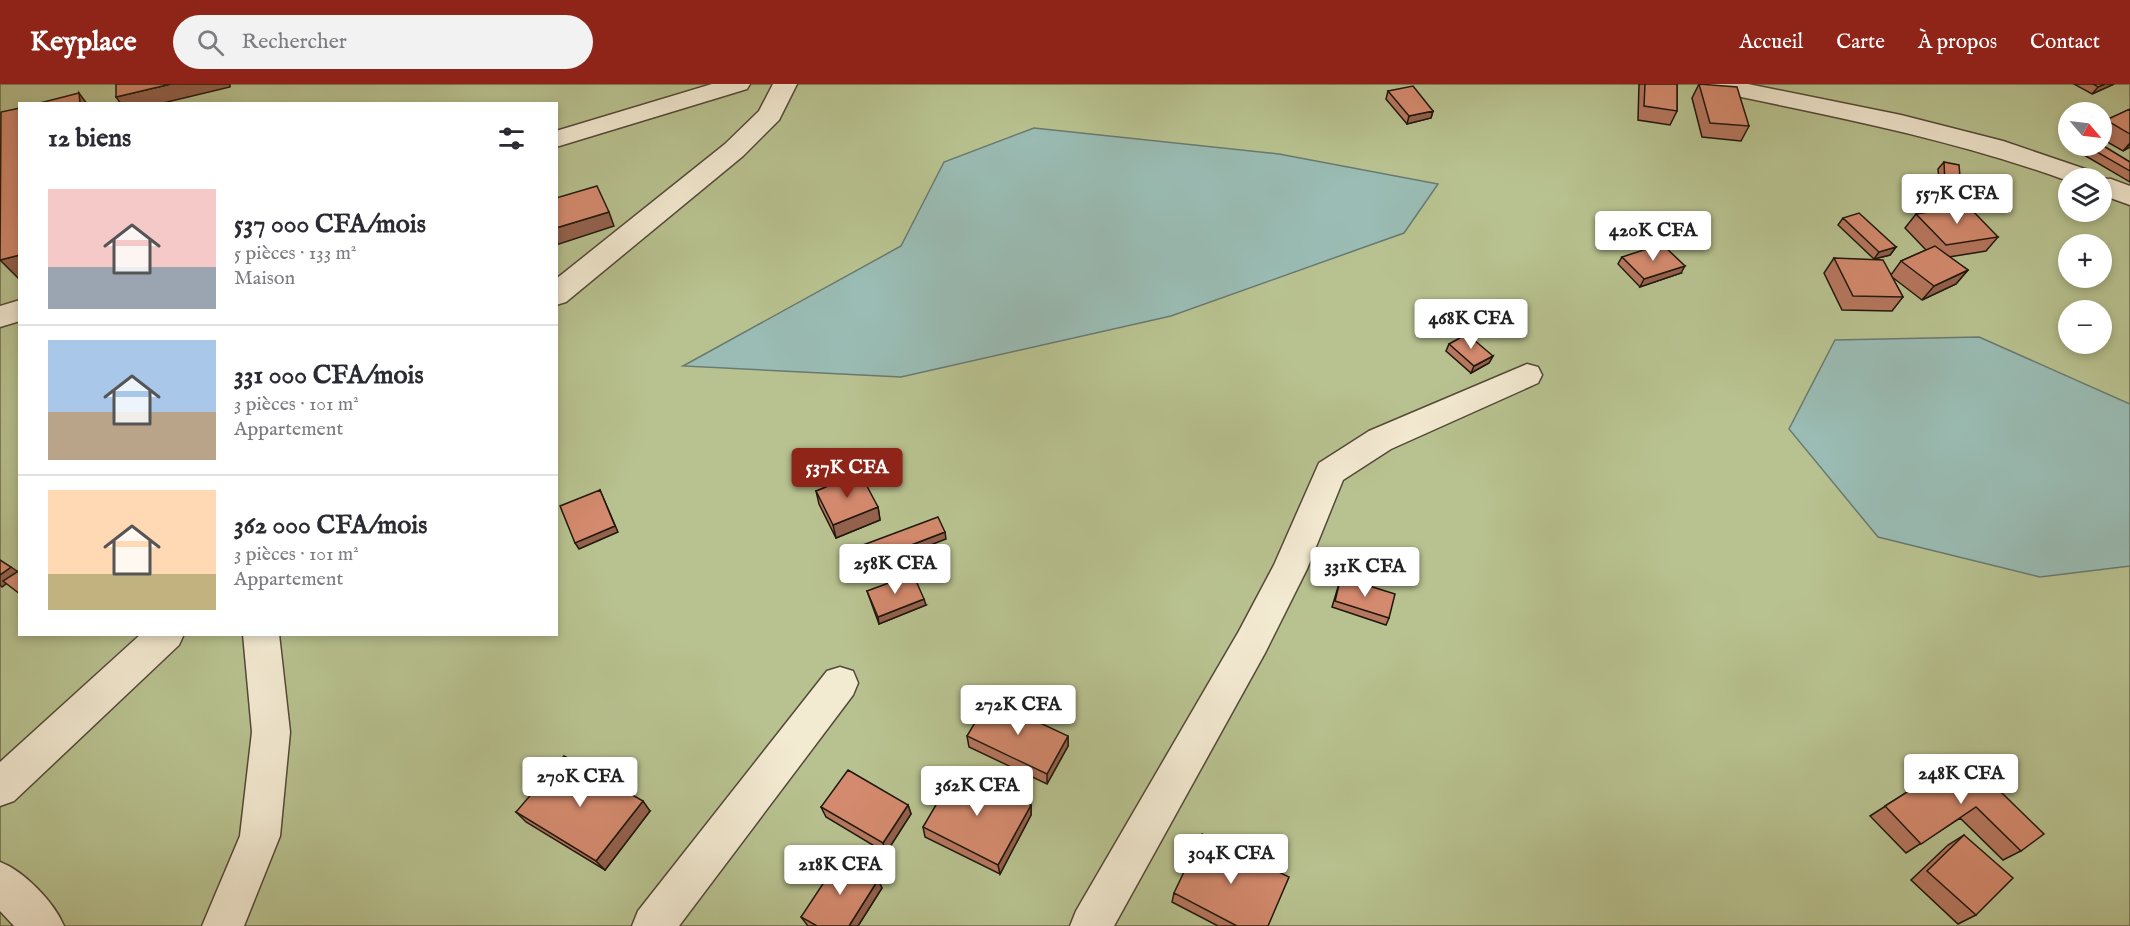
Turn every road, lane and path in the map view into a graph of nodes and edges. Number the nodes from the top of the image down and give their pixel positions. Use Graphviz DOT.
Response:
graph roads {
  1 [pos="738,84"];
  2 [pos="785,84"];
  3 [pos="1713,84"];
  4 [pos="558,138"];
  5 [pos="2058,168"];
  6 [pos="2112,189"];
  7 [pos="2130,196"];
  8 [pos="558,293"];
  9 [pos="18,311"];
  10 [pos="0,317"];
  11 [pos="1527,375"];
  12 [pos="164,636"];
  13 [pos="261,636"];
  14 [pos="840,683"];
  15 [pos="0,788"];
  16 [pos="0,882"];
  17 [pos="43,926"];
  18 [pos="223,926"];
  19 [pos="653,926"];
  20 [pos="1091,926"];
  1 -- 4 [label="street"];
  2 -- 8 [label="street"];
  3 -- 5 [label="street"];
  6 -- 7 [label="street"];
  9 -- 10 [label="street"];
  11 -- 20 [label="street"];
  12 -- 15 [label="street"];
  13 -- 18 [label="street"];
  14 -- 19 [label="street"];
  16 -- 17 [label="street"];
}
